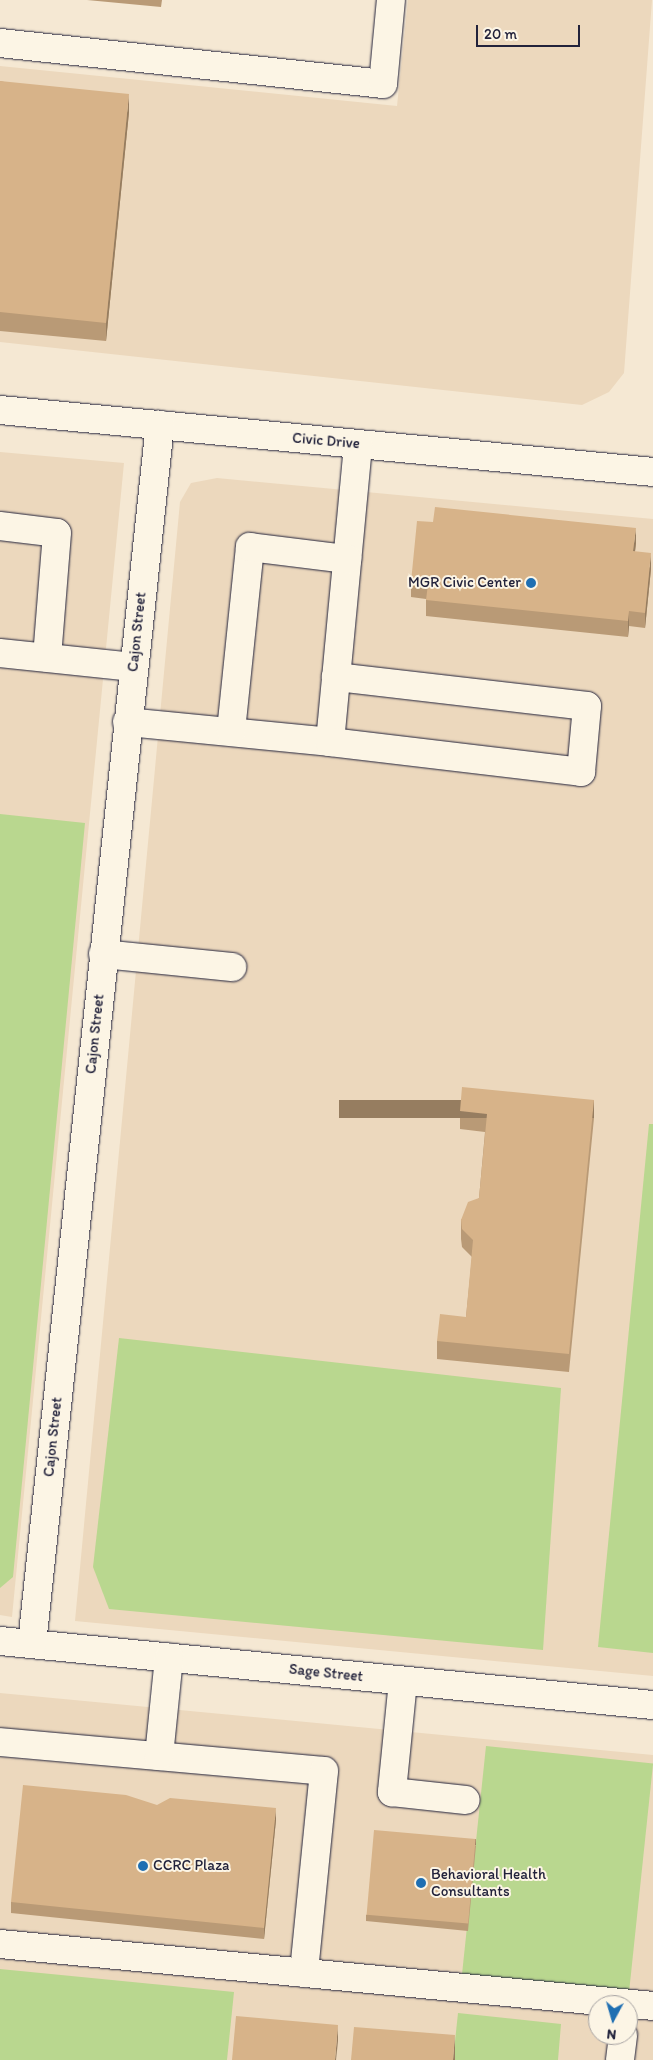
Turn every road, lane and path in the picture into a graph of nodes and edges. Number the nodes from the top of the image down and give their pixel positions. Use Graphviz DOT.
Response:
graph roads {
  1 [pos="391,0"];
  2 [pos="0,43"];
  3 [pos="0,410"];
  4 [pos="160,425"];
  5 [pos="358,444"];
  6 [pos="653,472"];
  7 [pos="0,526"];
  8 [pos="347,559"];
  9 [pos="0,653"];
  10 [pos="47,658"];
  11 [pos="134,667"];
  12 [pos="336,677"];
  13 [pos="127,722"];
  14 [pos="230,732"];
  15 [pos="330,742"];
  16 [pos="103,954"];
  17 [pos="232,967"];
  18 [pos="0,1641"];
  19 [pos="32,1644"];
  20 [pos="169,1658"];
  21 [pos="403,1681"];
  22 [pos="653,1705"];
  23 [pos="0,1742"];
  24 [pos="159,1756"];
  25 [pos="466,1800"];
  26 [pos="0,1944"];
  27 [pos="304,1973"];
  28 [pos="588,2000"];
  29 [pos="638,2005"];
  30 [pos="653,2006"];
  31 [pos="622,2045"];
  32 [pos="620,2060"];
  1 -- 2 [label="street"];
  3 -- 4 [label="street, Civic Drive"];
  4 -- 5 [label="street, Civic Drive"];
  4 -- 11 [label="street, Cajon Street"];
  5 -- 6 [label="street, Civic Drive"];
  5 -- 8 [label="street"];
  7 -- 10 [label="street"];
  8 -- 12 [label="street"];
  8 -- 14 [label="street"];
  9 -- 10 [label="street"];
  10 -- 11 [label="street"];
  11 -- 13 [label="street, Cajon Street"];
  12 -- 15 [label="street"];
  12 -- 15 [label="street"];
  13 -- 14 [label="street"];
  13 -- 16 [label="street, Cajon Street"];
  14 -- 15 [label="street"];
  16 -- 17 [label="street"];
  16 -- 19 [label="street, Cajon Street"];
  18 -- 19 [label="street, Sage Street"];
  19 -- 20 [label="street, Sage Street"];
  20 -- 21 [label="street, Sage Street"];
  20 -- 24 [label="street"];
  21 -- 22 [label="street, Sage Street"];
  21 -- 25 [label="street"];
  23 -- 24 [label="street"];
  24 -- 27 [label="street"];
  26 -- 27 [label="street"];
  27 -- 28 [label="street"];
  29 -- 30 [label="street"];
  31 -- 32 [label="street"];
}
